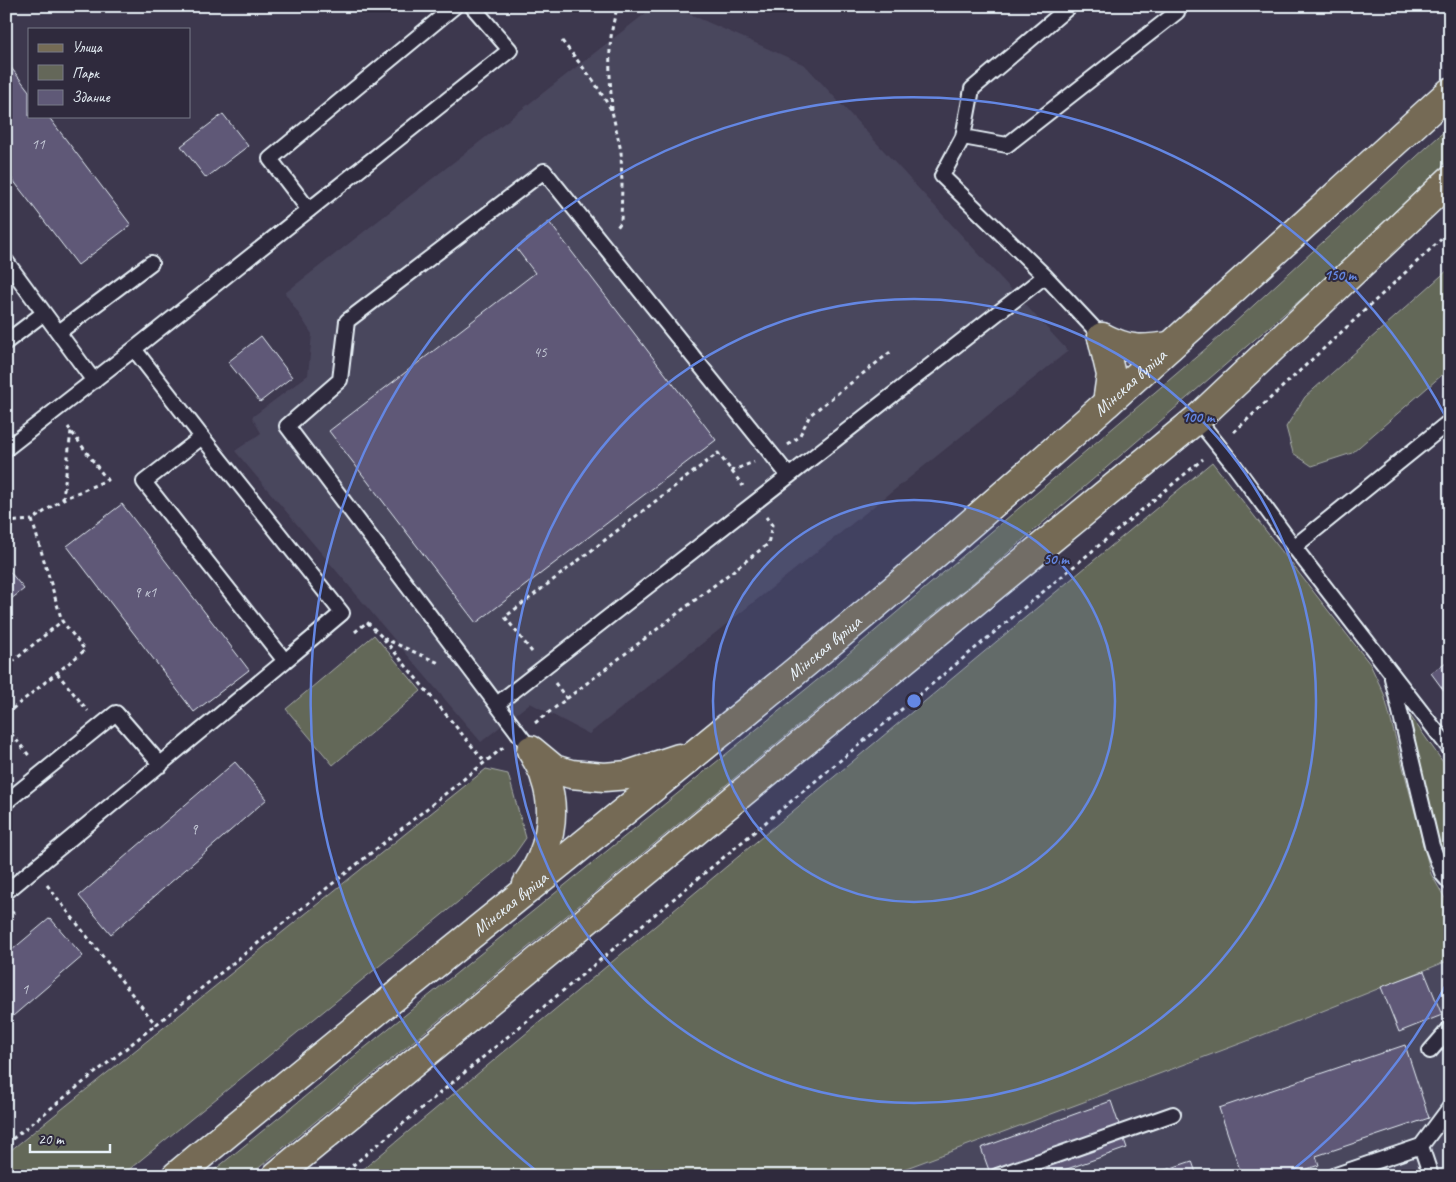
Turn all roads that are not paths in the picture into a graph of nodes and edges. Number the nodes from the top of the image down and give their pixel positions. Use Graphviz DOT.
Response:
graph roads {
  1 [pos="455,6"];
  2 [pos="472,6"];
  3 [pos="1070,6"];
  4 [pos="1176,6"];
  5 [pos="1450,92"];
  6 [pos="963,137"];
  7 [pos="1450,180"];
  8 [pos="309,210"];
  9 [pos="6,261"];
  10 [pos="151,263"];
  11 [pos="1046,276"];
  12 [pos="44,313"];
  13 [pos="59,332"];
  14 [pos="1102,337"];
  15 [pos="6,342"];
  16 [pos="1170,346"];
  17 [pos="134,349"];
  18 [pos="94,381"];
  19 [pos="1107,403"];
  20 [pos="1197,418"];
  21 [pos="1450,421"];
  22 [pos="202,437"];
  23 [pos="6,448"];
  24 [pos="789,476"];
  25 [pos="1294,547"];
  26 [pos="285,661"];
  27 [pos="1391,672"];
  28 [pos="496,704"];
  29 [pos="526,742"];
  30 [pos="1448,742"];
  31 [pos="701,747"];
  32 [pos="161,765"];
  33 [pos="6,802"];
  34 [pos="1450,883"];
  35 [pos="6,892"];
  36 [pos="515,900"];
  37 [pos="1450,1028"];
  38 [pos="1430,1051"];
  39 [pos="1450,1107"];
  40 [pos="1173,1114"];
  41 [pos="1421,1146"];
  42 [pos="176,1176"];
  43 [pos="276,1176"];
  44 [pos="997,1176"];
  45 [pos="1333,1176"];
  46 [pos="1431,1176"];
  1 -- 8 [label="lane"];
  2 -- 8 [label="lane"];
  3 -- 6 [label="lane"];
  4 -- 6 [label="lane"];
  5 -- 16 [label="main road, Мінская вуліца"];
  6 -- 11 [label="lane"];
  7 -- 20 [label="main road"];
  8 -- 17 [label="lane"];
  9 -- 12 [label="lane"];
  10 -- 13 [label="lane"];
  11 -- 14 [label="lane"];
  11 -- 24 [label="lane"];
  12 -- 13 [label="lane"];
  12 -- 15 [label="lane"];
  13 -- 18 [label="lane"];
  14 -- 16 [label="main road"];
  14 -- 19 [label="main road"];
  16 -- 19 [label="main road, Мінская вуліца"];
  17 -- 18 [label="lane"];
  17 -- 22 [label="lane"];
  18 -- 23 [label="lane"];
  19 -- 31 [label="main road, Мінская вуліца"];
  20 -- 25 [label="lane"];
  20 -- 43 [label="main road"];
  21 -- 25 [label="lane"];
  22 -- 26 [label="lane"];
  22 -- 26 [label="lane"];
  24 -- 28 [label="lane"];
  24 -- 28 [label="lane"];
  25 -- 27 [label="lane"];
  26 -- 32 [label="lane"];
  27 -- 30 [label="lane"];
  27 -- 34 [label="lane"];
  28 -- 29 [label="lane"];
  29 -- 31 [label="main road"];
  29 -- 36 [label="main road"];
  31 -- 36 [label="main road, Мінская вуліца"];
  32 -- 33 [label="lane"];
  32 -- 35 [label="lane"];
  36 -- 42 [label="main road, Мінская вуліца"];
  37 -- 38 [label="lane"];
  39 -- 41 [label="lane"];
  40 -- 44 [label="lane"];
  41 -- 45 [label="lane"];
  41 -- 46 [label="lane"];
}
